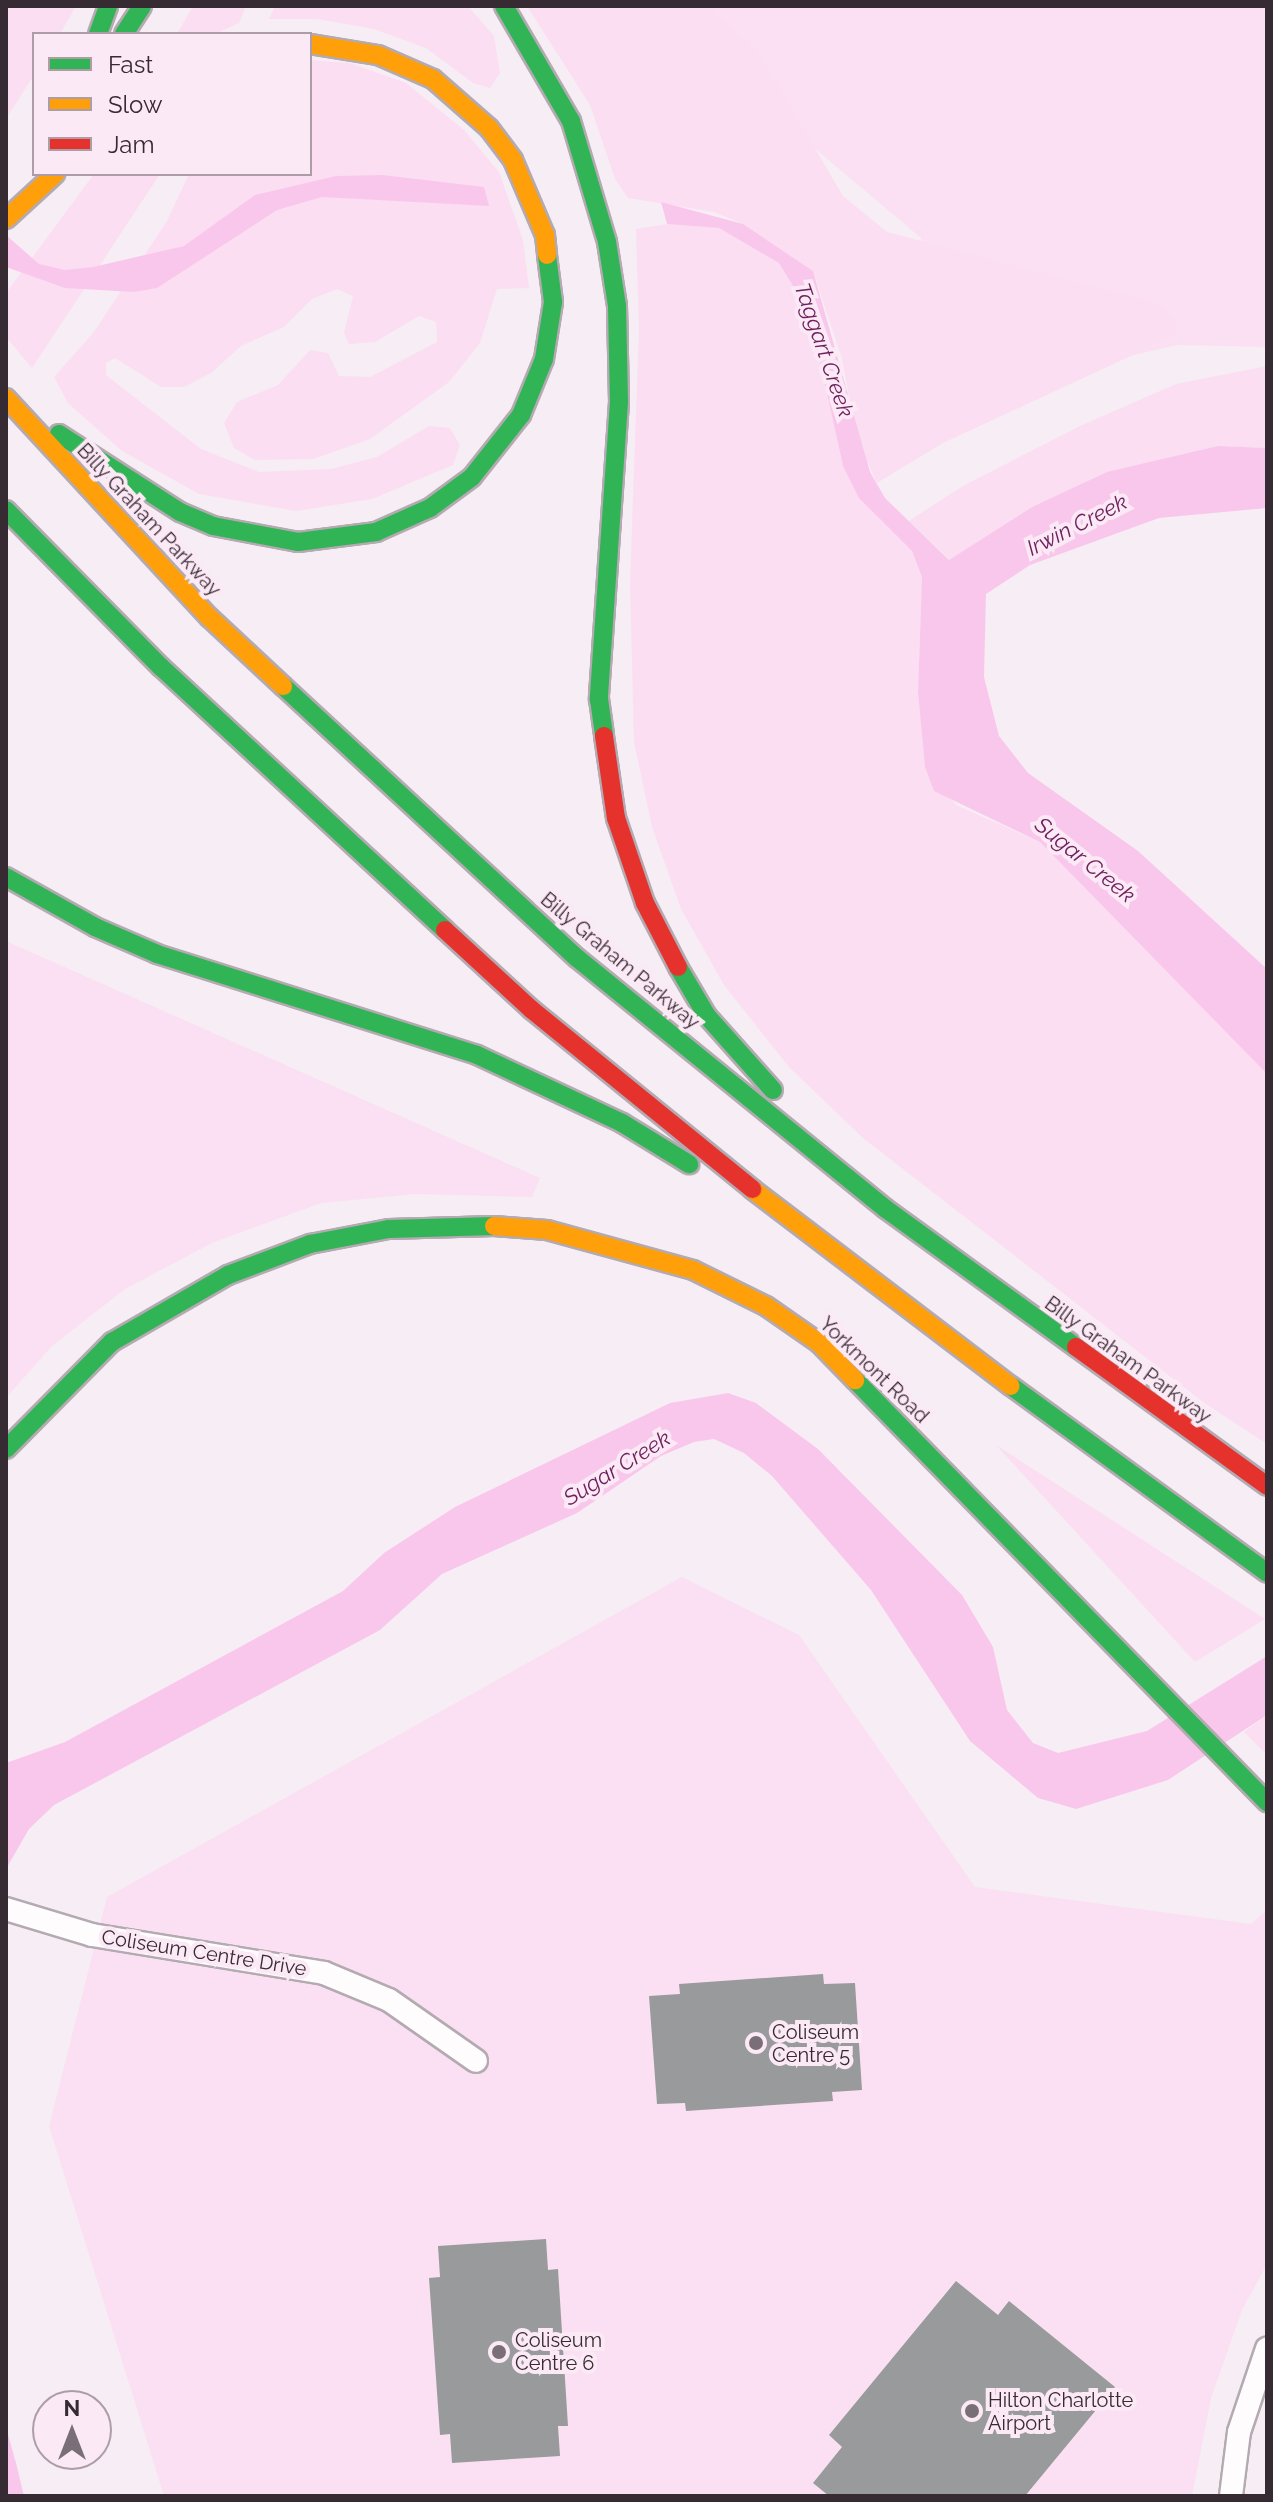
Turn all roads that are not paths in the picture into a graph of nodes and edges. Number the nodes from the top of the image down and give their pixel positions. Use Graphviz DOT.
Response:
graph roads {
  1 [pos="108,6"];
  2 [pos="142,6"];
  3 [pos="504,6"];
  4 [pos="99,32"];
  5 [pos="125,32"];
  6 [pos="312,44"];
  7 [pos="32,174"];
  8 [pos="53,176"];
  9 [pos="6,217"];
  10 [pos="8,401"];
  11 [pos="6,510"];
  12 [pos="6,877"];
  13 [pos="886,1209"];
  14 [pos="840,1261"];
  15 [pos="6,1449"];
  16 [pos="1267,1486"];
  17 [pos="1267,1573"];
  18 [pos="1267,1802"];
  19 [pos="6,1909"];
  20 [pos="476,2061"];
  21 [pos="1267,2349"];
  22 [pos="1231,2496"];
  1 -- 4 [label="main road"];
  2 -- 5 [label="main road"];
  3 -- 13 [label="main road"];
  6 -- 10 [label="main road"];
  7 -- 9 [label="main road"];
  8 -- 9 [label="main road"];
  10 -- 13 [label="main road, Billy Graham Parkway"];
  11 -- 14 [label="main road"];
  12 -- 14 [label="main road"];
  13 -- 16 [label="main road, Billy Graham Parkway"];
  14 -- 17 [label="main road"];
  15 -- 18 [label="main road, Yorkmont Road"];
  19 -- 20 [label="street, Coliseum Centre Drive"];
  21 -- 22 [label="street"];
}
